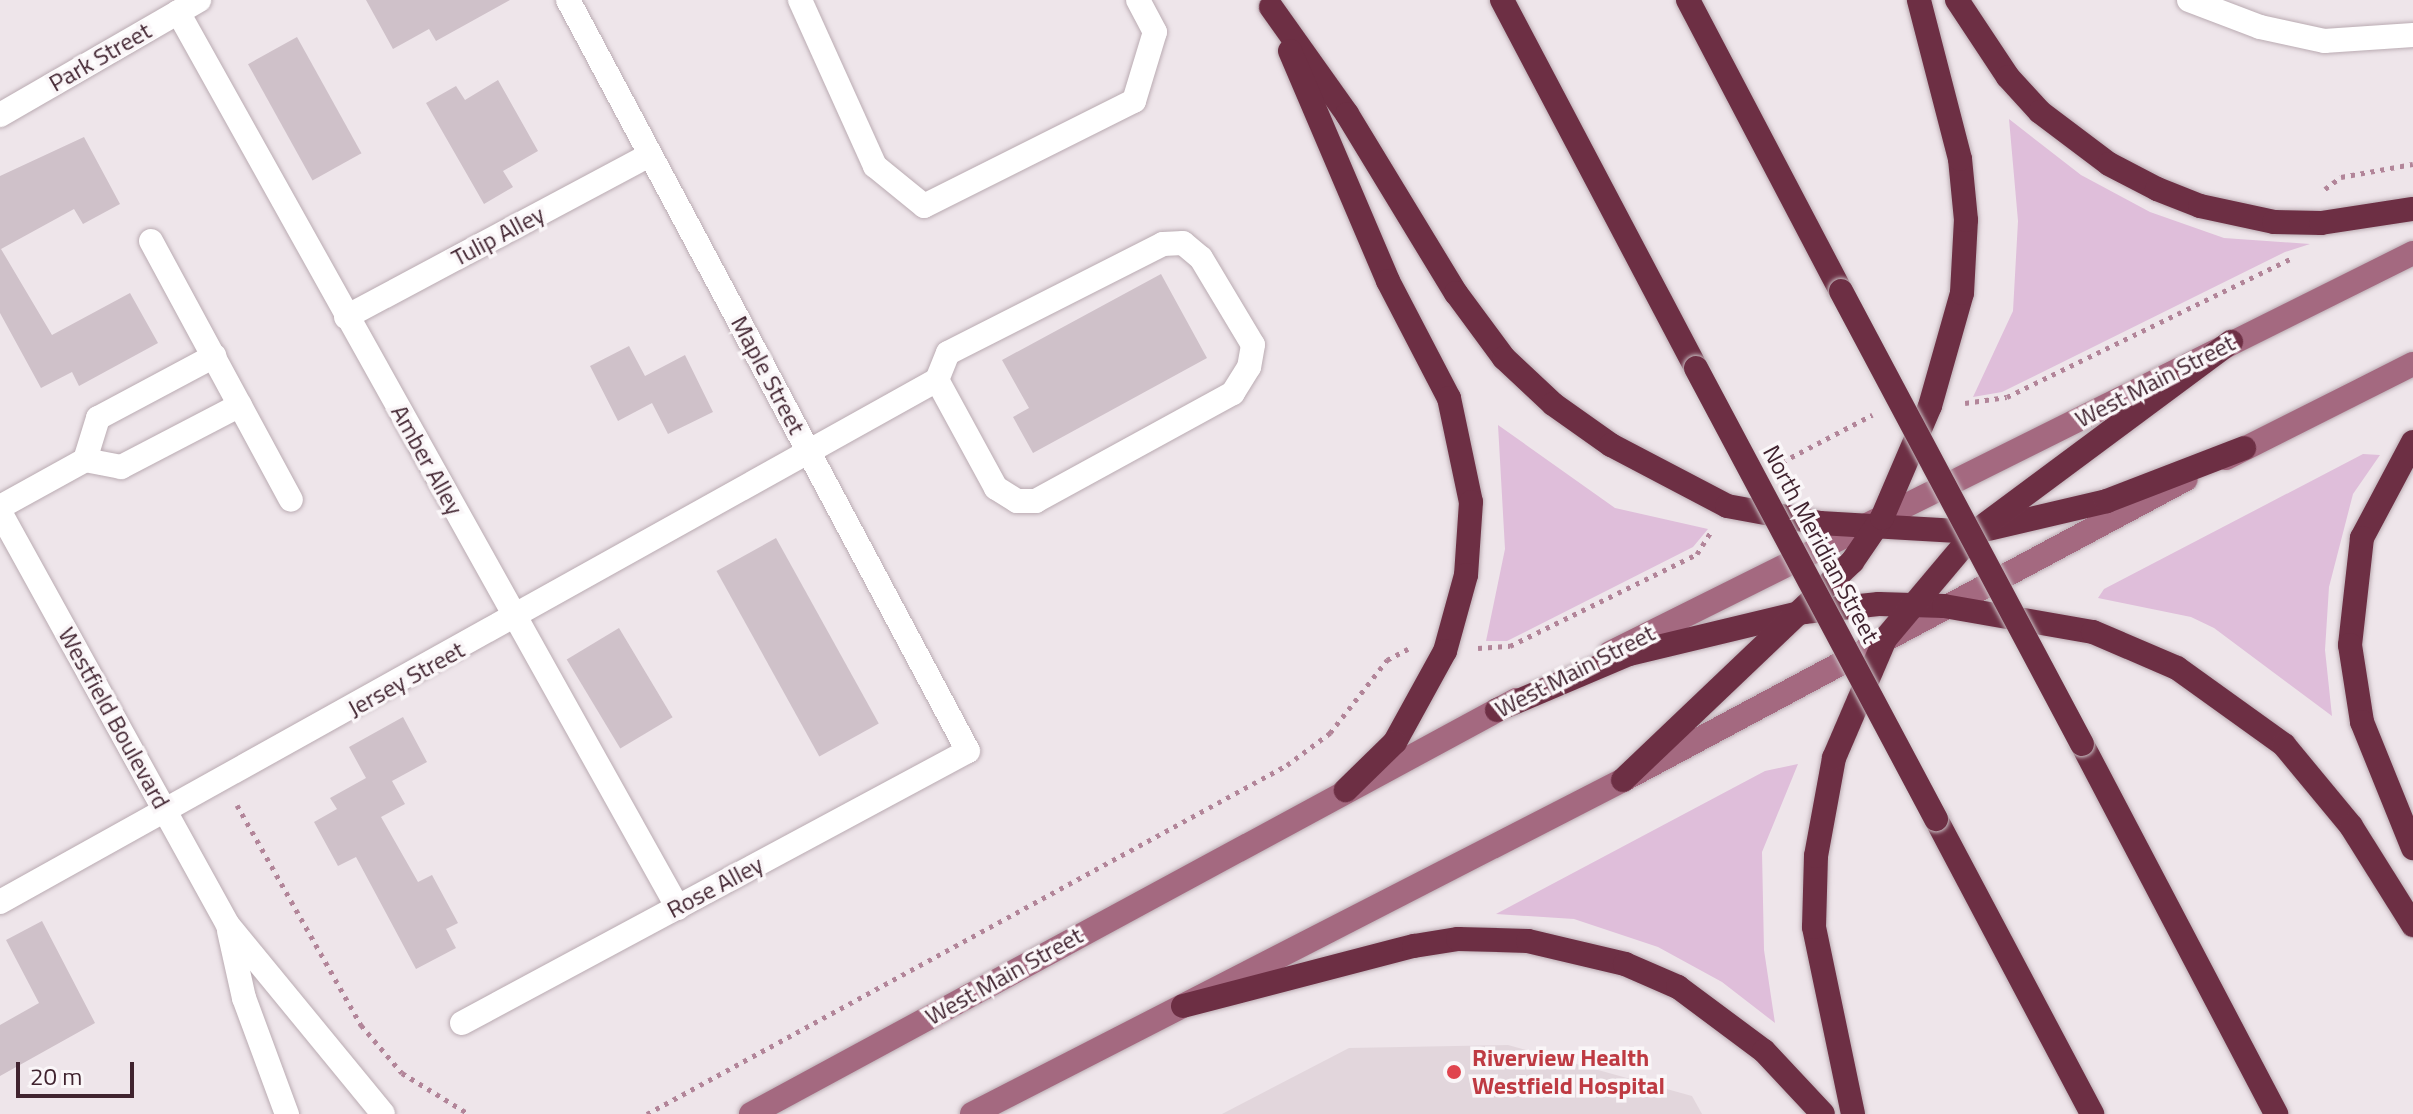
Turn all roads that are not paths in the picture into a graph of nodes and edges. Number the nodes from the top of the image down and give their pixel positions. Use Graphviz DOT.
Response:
graph roads {
  1 [pos="199,0"];
  2 [pos="568,0"];
  3 [pos="800,0"];
  4 [pos="1138,0"];
  5 [pos="1502,0"];
  6 [pos="1688,0"];
  7 [pos="1919,0"];
  8 [pos="1957,0"];
  9 [pos="2189,0"];
  10 [pos="1270,3"];
  11 [pos="178,12"];
  12 [pos="2413,35"];
  13 [pos="0,115"];
  14 [pos="650,155"];
  15 [pos="2413,209"];
  16 [pos="151,241"];
  17 [pos="2413,253"];
  18 [pos="346,317"];
  19 [pos="2231,342"];
  20 [pos="214,356"];
  21 [pos="2413,364"];
  22 [pos="937,380"];
  23 [pos="240,405"];
  24 [pos="2413,442"];
  25 [pos="2244,448"];
  26 [pos="810,454"];
  27 [pos="85,460"];
  28 [pos="291,500"];
  29 [pos="0,510"];
  30 [pos="1874,525"];
  31 [pos="1975,532"];
  32 [pos="1911,604"];
  33 [pos="1944,606"];
  34 [pos="1804,612"];
  35 [pos="515,619"];
  36 [pos="1885,639"];
  37 [pos="1497,710"];
  38 [pos="968,751"];
  39 [pos="1623,780"];
  40 [pos="1346,790"];
  41 [pos="165,811"];
  42 [pos="2413,848"];
  43 [pos="0,902"];
  44 [pos="678,908"];
  45 [pos="228,925"];
  46 [pos="2413,925"];
  47 [pos="1183,1006"];
  48 [pos="462,1023"];
  49 [pos="287,1114"];
  50 [pos="383,1114"];
  51 [pos="751,1114"];
  52 [pos="972,1114"];
  53 [pos="1823,1114"];
  54 [pos="1853,1114"];
  55 [pos="2092,1114"];
  56 [pos="2276,1114"];
  1 -- 11 [label="street, Park Street"];
  2 -- 14 [label="street, Maple Street"];
  3 -- 4 [label="street"];
  5 -- 55 [label="highway, North Meridian Street, bridge"];
  6 -- 56 [label="highway, bridge"];
  7 -- 30 [label="highway"];
  8 -- 15 [label="highway"];
  9 -- 12 [label="street"];
  10 -- 30 [label="highway"];
  10 -- 40 [label="highway"];
  11 -- 13 [label="street, Park Street"];
  11 -- 18 [label="street, Amber Alley"];
  14 -- 18 [label="street, Tulip Alley"];
  14 -- 26 [label="street, Maple Street"];
  16 -- 20 [label="street"];
  17 -- 19 [label="main road, West Main Street"];
  18 -- 35 [label="street, Amber Alley"];
  19 -- 30 [label="main road, West Main Street"];
  19 -- 31 [label="highway"];
  20 -- 23 [label="street"];
  20 -- 27 [label="street"];
  21 -- 25 [label="main road"];
  22 -- 22 [label="street"];
  22 -- 26 [label="street, Jersey Street"];
  23 -- 27 [label="street"];
  23 -- 28 [label="street"];
  24 -- 42 [label="highway"];
  25 -- 31 [label="highway"];
  25 -- 33 [label="main road"];
  26 -- 35 [label="street, Jersey Street"];
  26 -- 38 [label="street, Maple Street"];
  27 -- 29 [label="street"];
  29 -- 41 [label="street, Westfield Boulevard"];
  30 -- 31 [label="highway"];
  30 -- 34 [label="highway"];
  30 -- 37 [label="main road, West Main Street"];
  31 -- 32 [label="highway"];
  32 -- 33 [label="highway"];
  32 -- 34 [label="highway"];
  32 -- 36 [label="highway"];
  33 -- 36 [label="main road"];
  33 -- 46 [label="highway"];
  34 -- 37 [label="highway"];
  34 -- 39 [label="highway"];
  35 -- 41 [label="street, Jersey Street"];
  35 -- 44 [label="street, Amber Alley"];
  36 -- 39 [label="main road"];
  36 -- 54 [label="highway"];
  37 -- 40 [label="main road, West Main Street"];
  38 -- 44 [label="street, Rose Alley"];
  39 -- 47 [label="main road"];
  40 -- 51 [label="main road, West Main Street"];
  41 -- 43 [label="street, Jersey Street"];
  41 -- 45 [label="street, Westfield Boulevard"];
  44 -- 48 [label="street, Rose Alley"];
  45 -- 49 [label="street, Westfield Boulevard"];
  45 -- 50 [label="street, Westfield Boulevard"];
  47 -- 52 [label="main road"];
  47 -- 53 [label="highway"];
}
